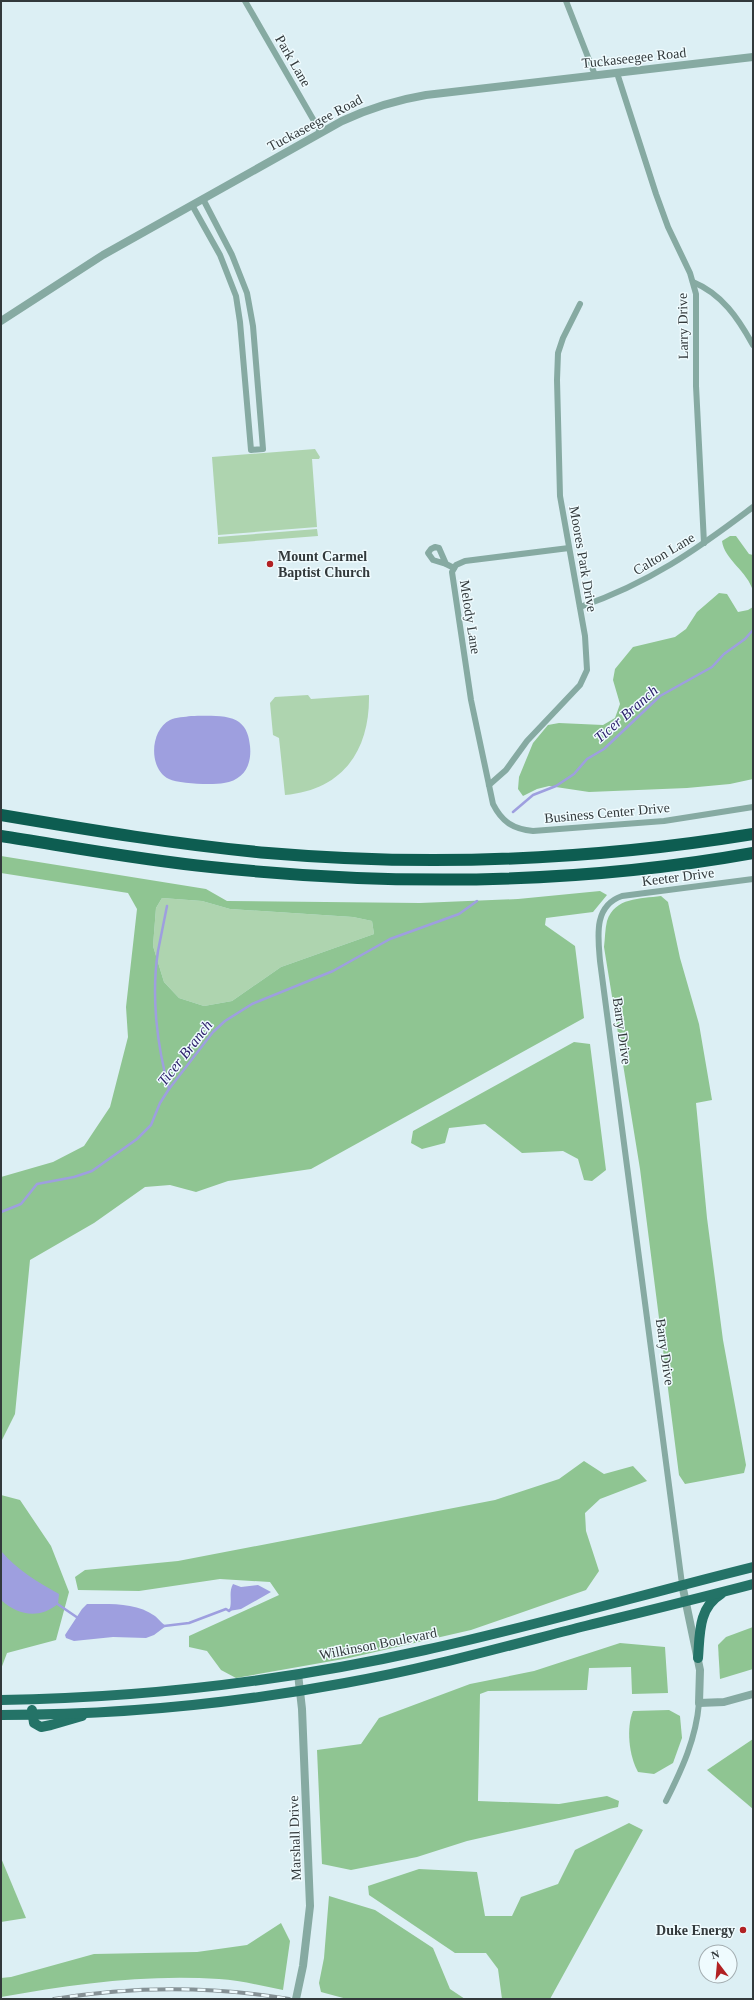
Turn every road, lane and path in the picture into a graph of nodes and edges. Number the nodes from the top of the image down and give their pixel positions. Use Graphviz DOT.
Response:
graph roads {
  1 [pos="245,1"];
  2 [pos="566,1"];
  3 [pos="753,57"];
  4 [pos="617,73"];
  5 [pos="595,75"];
  6 [pos="321,133"];
  7 [pos="203,199"];
  8 [pos="192,205"];
  9 [pos="693,282"];
  10 [pos="580,304"];
  11 [pos="1,321"];
  12 [pos="753,345"];
  13 [pos="753,507"];
  14 [pos="704,544"];
  15 [pos="569,548"];
  16 [pos="446,564"];
  17 [pos="454,568"];
  18 [pos="580,607"];
  19 [pos="489,785"];
  20 [pos="753,807"];
  21 [pos="1,816"];
  22 [pos="753,834"];
  23 [pos="1,836"];
  24 [pos="753,853"];
  25 [pos="753,879"];
  26 [pos="609,904"];
  27 [pos="753,1567"];
  28 [pos="682,1584"];
  29 [pos="753,1584"];
  30 [pos="728,1591"];
  31 [pos="686,1601"];
  32 [pos="698,1658"];
  33 [pos="298,1674"];
  34 [pos="301,1691"];
  35 [pos="753,1694"];
  36 [pos="1,1700"];
  37 [pos="31,1700"];
  38 [pos="699,1703"];
  39 [pos="1,1714"];
  40 [pos="32,1715"];
  41 [pos="666,1801"];
  42 [pos="296,1999"];
  1 -- 6 [label="street, Park Lane"];
  2 -- 5 [label="street"];
  3 -- 4 [label="street, Tuckaseegee Road"];
  4 -- 5 [label="street, Tuckaseegee Road"];
  4 -- 9 [label="street, Larry Drive"];
  5 -- 6 [label="street, Tuckaseegee Road"];
  6 -- 7 [label="street, Tuckaseegee Road"];
  7 -- 8 [label="street, Tuckaseegee Road"];
  7 -- 8 [label="street"];
  8 -- 11 [label="street, Tuckaseegee Road"];
  9 -- 12 [label="street"];
  9 -- 14 [label="street, Larry Drive"];
  10 -- 15 [label="street, Moores Park Drive"];
  13 -- 14 [label="street, Calton Lane"];
  14 -- 18 [label="street, Calton Lane"];
  15 -- 17 [label="street, Melody Lane"];
  15 -- 18 [label="street, Moores Park Drive"];
  16 -- 17 [label="street"];
  17 -- 19 [label="street, Melody Lane"];
  18 -- 19 [label="street, Moores Park Drive"];
  19 -- 20 [label="street, Business Center Drive"];
  21 -- 22 [label="highway"];
  23 -- 24 [label="highway"];
  25 -- 26 [label="street, Keeter Drive"];
  26 -- 28 [label="street, Barry Drive"];
  27 -- 28 [label="main road, Wilkinson Boulevard"];
  28 -- 31 [label="street, Barry Drive"];
  28 -- 33 [label="main road, Wilkinson Boulevard"];
  29 -- 30 [label="main road"];
  30 -- 31 [label="main road"];
  30 -- 32 [label="main road"];
  31 -- 32 [label="street, Barry Drive"];
  31 -- 34 [label="main road"];
  32 -- 38 [label="street, Barry Drive"];
  33 -- 34 [label="street, Marshall Drive"];
  33 -- 37 [label="main road, Wilkinson Boulevard"];
  34 -- 40 [label="main road"];
  34 -- 42 [label="street, Marshall Drive"];
  35 -- 38 [label="street"];
  36 -- 37 [label="main road, Wilkinson Boulevard"];
  37 -- 40 [label="main road"];
  38 -- 41 [label="street, Barry Drive"];
  39 -- 40 [label="main road"];
}
